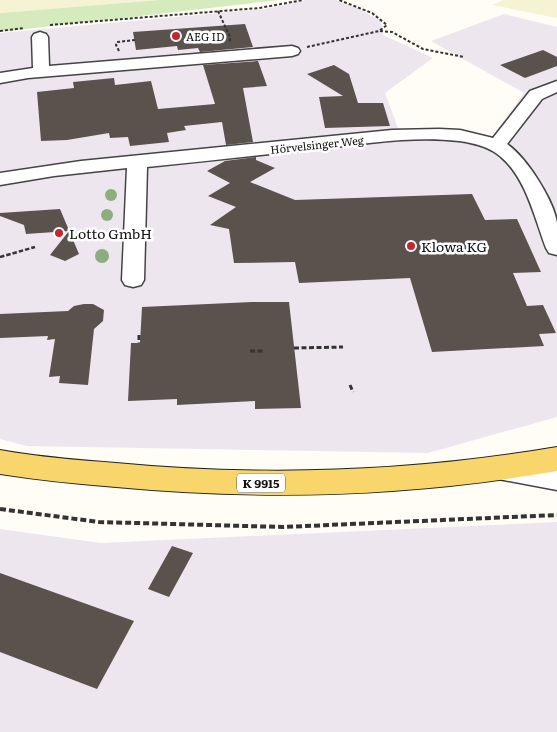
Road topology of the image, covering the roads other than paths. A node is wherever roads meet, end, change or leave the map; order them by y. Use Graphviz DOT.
graph roads {
  1 [pos="40,30"];
  2 [pos="292,51"];
  3 [pos="40,72"];
  4 [pos="0,78"];
  5 [pos="557,86"];
  6 [pos="497,145"];
  7 [pos="137,163"];
  8 [pos="0,179"];
  9 [pos="548,206"];
  10 [pos="557,248"];
  11 [pos="133,280"];
  12 [pos="557,459"];
  13 [pos="0,462"];
  14 [pos="503,470"];
  15 [pos="557,479"];
  1 -- 3 [label="street"];
  2 -- 3 [label="street"];
  3 -- 4 [label="street"];
  5 -- 6 [label="street"];
  6 -- 7 [label="street, Hörvelsinger Weg"];
  6 -- 9 [label="street, Hörvelsinger Weg"];
  7 -- 8 [label="street, Hörvelsinger Weg"];
  7 -- 11 [label="street"];
  9 -- 10 [label="street, Hörvelsinger Weg"];
  12 -- 14 [label="main road, K 9915"];
  13 -- 14 [label="main road, K 9915"];
  14 -- 15 [label="street"];
}
